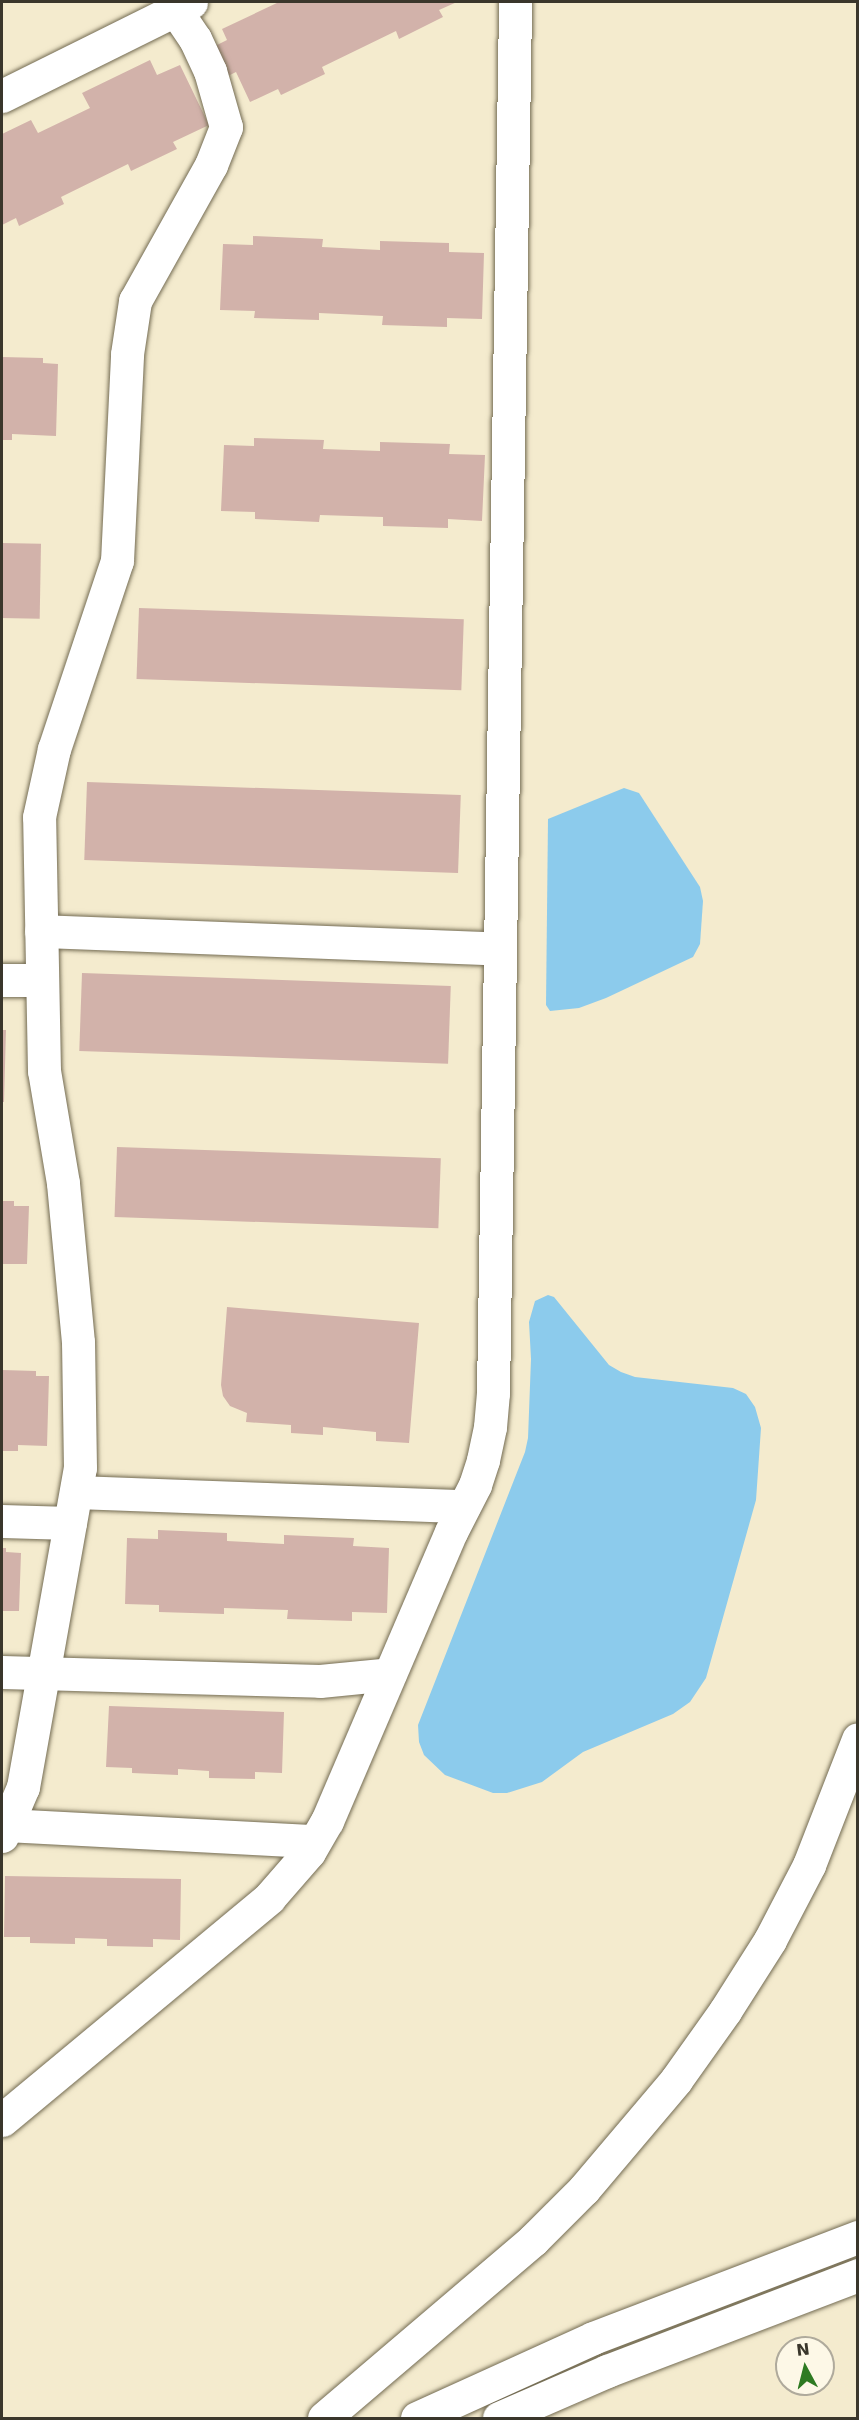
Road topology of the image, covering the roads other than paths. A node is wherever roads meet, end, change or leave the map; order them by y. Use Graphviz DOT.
graph roads {
  1 [pos="515,2"];
  2 [pos="183,5"];
  3 [pos="2,96"];
  4 [pos="41,931"];
  5 [pos="500,949"];
  6 [pos="2,980"];
  7 [pos="42,980"];
  8 [pos="464,1506"];
  9 [pos="73,1508"];
  10 [pos="2,1521"];
  11 [pos="2,1672"];
  12 [pos="44,1673"];
  13 [pos="390,1674"];
  14 [pos="858,1739"];
  15 [pos="3,1833"];
  16 [pos="315,1841"];
  17 [pos="2,2120"];
  18 [pos="858,2237"];
  19 [pos="858,2275"];
  20 [pos="324,2418"];
  21 [pos="417,2418"];
  22 [pos="499,2418"];
  1 -- 5 [label="main road"];
  2 -- 3 [label="main road"];
  2 -- 4 [label="main road"];
  4 -- 5 [label="main road"];
  4 -- 7 [label="main road"];
  5 -- 8 [label="main road"];
  6 -- 7 [label="main road"];
  7 -- 9 [label="main road"];
  8 -- 9 [label="main road"];
  8 -- 13 [label="main road"];
  9 -- 10 [label="main road"];
  9 -- 12 [label="main road"];
  11 -- 12 [label="main road"];
  12 -- 13 [label="main road"];
  12 -- 15 [label="main road"];
  13 -- 16 [label="main road"];
  14 -- 20 [label="main road"];
  15 -- 16 [label="main road"];
  16 -- 17 [label="main road"];
  18 -- 21 [label="main road"];
  19 -- 22 [label="main road"];
}
